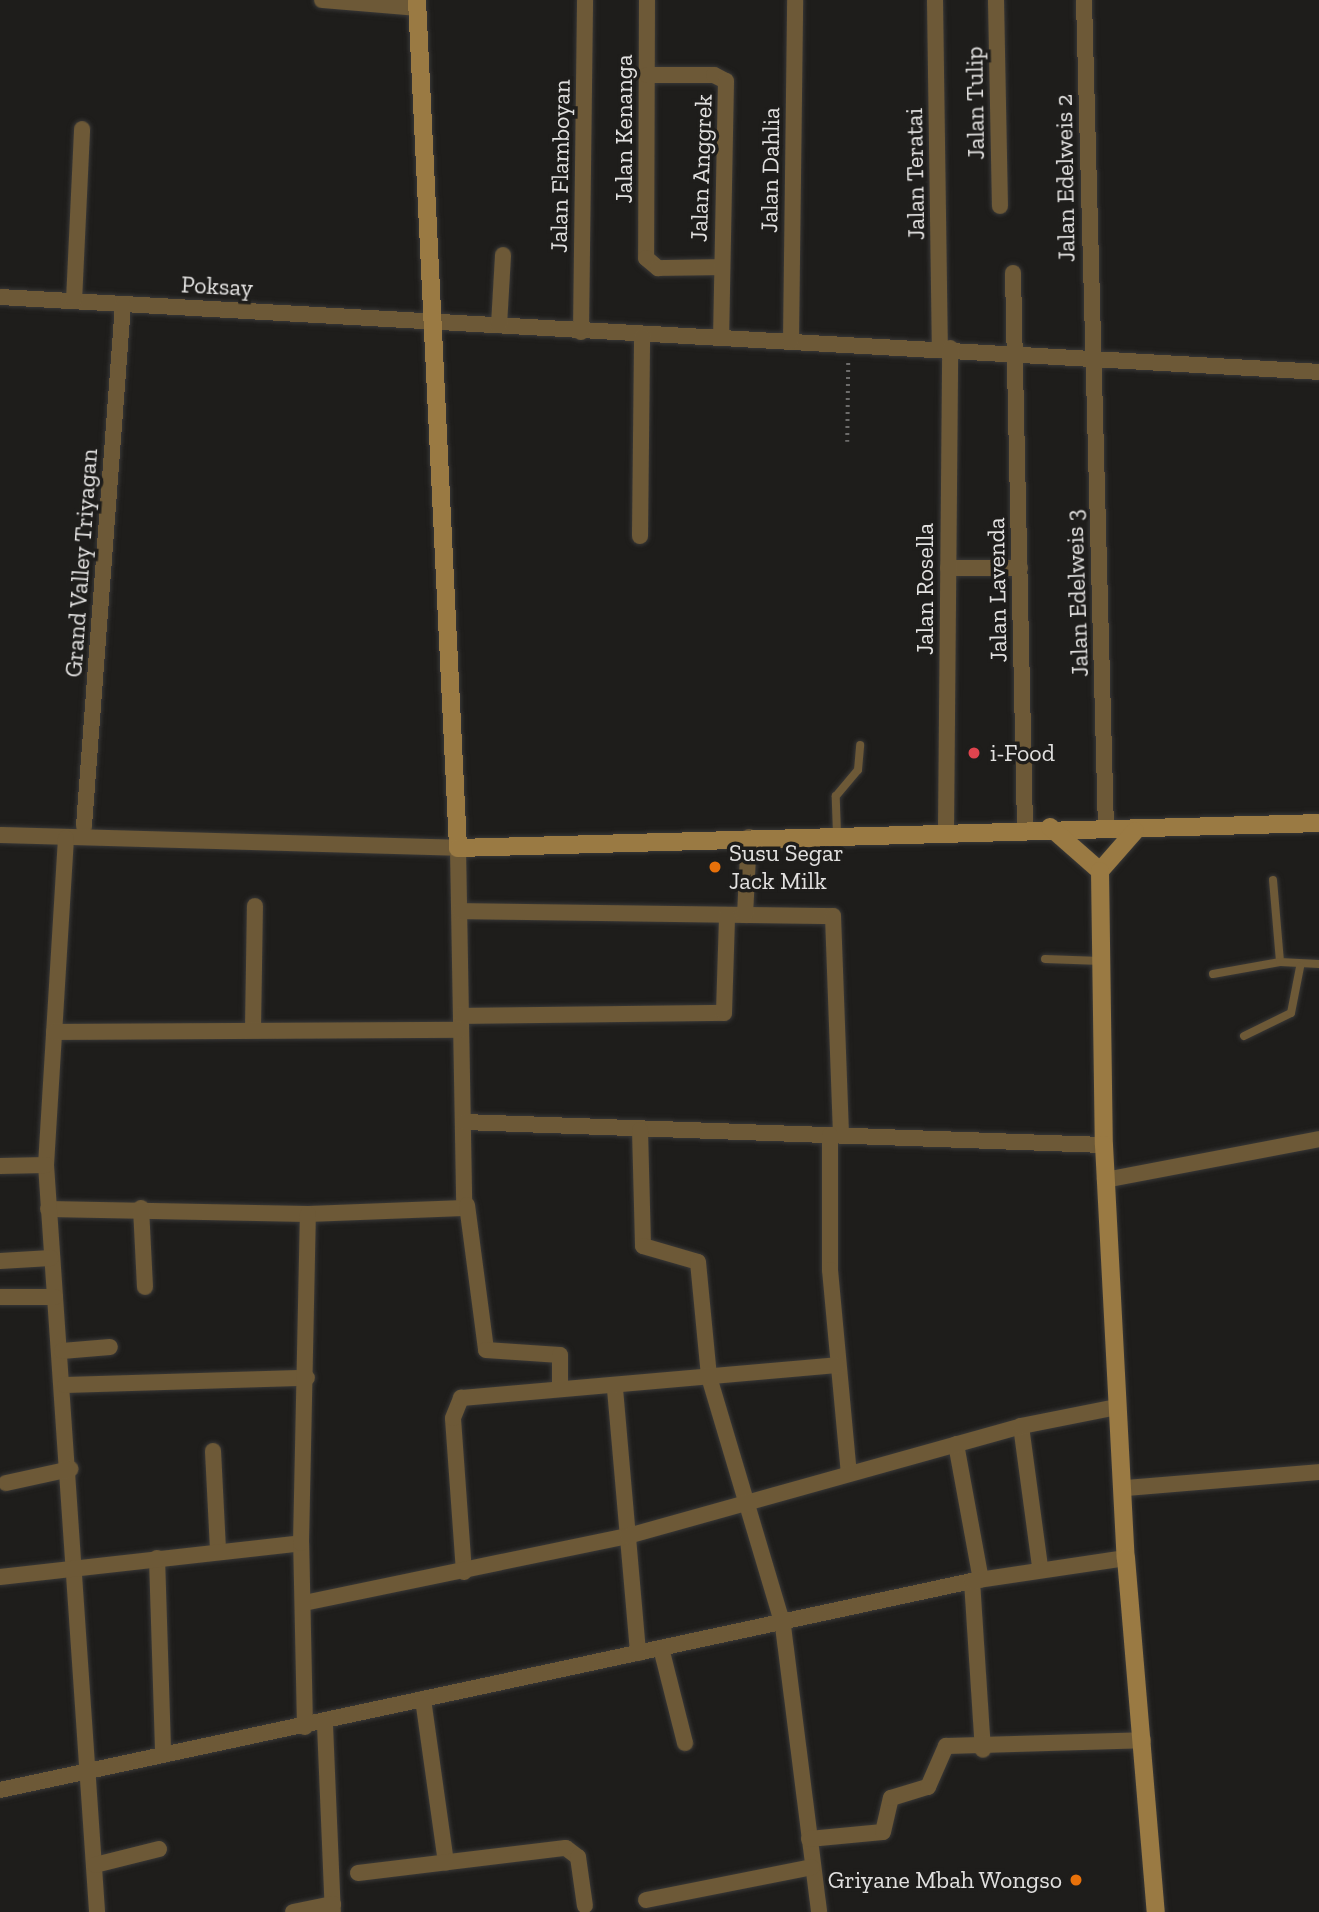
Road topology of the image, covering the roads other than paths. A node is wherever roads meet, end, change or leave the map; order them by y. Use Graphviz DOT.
graph roads {
  1 [pos="322,0"];
  2 [pos="585,0"];
  3 [pos="647,0"];
  4 [pos="795,0"];
  5 [pos="935,0"];
  6 [pos="996,0"];
  7 [pos="1084,0"];
  8 [pos="417,4"];
  9 [pos="647,75"];
  10 [pos="82,129"];
  11 [pos="1000,206"];
  12 [pos="503,255"];
  13 [pos="720,267"];
  14 [pos="1013,274"];
  15 [pos="0,297"];
  16 [pos="74,301"];
  17 [pos="123,304"];
  18 [pos="432,319"];
  19 [pos="499,325"];
  20 [pos="581,332"];
  21 [pos="642,337"];
  22 [pos="720,337"];
  23 [pos="791,341"];
  24 [pos="945,348"];
  25 [pos="1014,352"];
  26 [pos="1093,355"];
  27 [pos="1319,372"];
  28 [pos="640,536"];
  29 [pos="948,568"];
  30 [pos="1020,568"];
  31 [pos="860,745"];
  32 [pos="1319,823"];
  33 [pos="84,826"];
  34 [pos="1050,827"];
  35 [pos="1025,828"];
  36 [pos="1106,829"];
  37 [pos="946,830"];
  38 [pos="1135,831"];
  39 [pos="837,834"];
  40 [pos="0,835"];
  41 [pos="749,837"];
  42 [pos="66,838"];
  43 [pos="458,848"];
  44 [pos="1100,871"];
  45 [pos="1273,880"];
  46 [pos="255,906"];
  47 [pos="460,911"];
  48 [pos="727,915"];
  49 [pos="746,915"];
  50 [pos="1045,959"];
  51 [pos="1101,961"];
  52 [pos="1280,962"];
  53 [pos="1319,964"];
  54 [pos="1300,967"];
  55 [pos="1213,974"];
  56 [pos="462,1023"];
  57 [pos="253,1029"];
  58 [pos="54,1032"];
  59 [pos="1244,1036"];
  60 [pos="464,1122"];
  61 [pos="640,1130"];
  62 [pos="835,1136"];
  63 [pos="1319,1139"];
  64 [pos="1104,1144"];
  65 [pos="46,1165"];
  66 [pos="0,1166"];
  67 [pos="1105,1180"];
  68 [pos="467,1205"];
  69 [pos="141,1208"];
  70 [pos="48,1209"];
  71 [pos="308,1213"];
  72 [pos="51,1258"];
  73 [pos="0,1261"];
  74 [pos="145,1287"];
  75 [pos="0,1297"];
  76 [pos="55,1297"];
  77 [pos="110,1347"];
  78 [pos="62,1351"];
  79 [pos="838,1365"];
  80 [pos="709,1377"];
  81 [pos="307,1378"];
  82 [pos="65,1385"];
  83 [pos="560,1389"];
  84 [pos="615,1389"];
  85 [pos="1117,1407"];
  86 [pos="1021,1426"];
  87 [pos="956,1444"];
  88 [pos="213,1451"];
  89 [pos="70,1469"];
  90 [pos="1319,1472"];
  91 [pos="849,1473"];
  92 [pos="6,1483"];
  93 [pos="1125,1488"];
  94 [pos="750,1501"];
  95 [pos="628,1536"];
  96 [pos="301,1544"];
  97 [pos="218,1549"];
  98 [pos="157,1558"];
  99 [pos="1126,1558"];
  100 [pos="1040,1567"];
  101 [pos="77,1568"];
  102 [pos="464,1572"];
  103 [pos="0,1577"];
  104 [pos="976,1581"];
  105 [pos="304,1602"];
  106 [pos="783,1626"];
  107 [pos="661,1648"];
  108 [pos="638,1653"];
  109 [pos="423,1699"];
  110 [pos="325,1725"];
  111 [pos="305,1727"];
  112 [pos="1143,1740"];
  113 [pos="685,1743"];
  114 [pos="983,1750"];
  115 [pos="163,1754"];
  116 [pos="83,1770"];
  117 [pos="0,1790"];
  118 [pos="809,1839"];
  119 [pos="159,1849"];
  120 [pos="446,1861"];
  121 [pos="95,1865"];
  122 [pos="812,1867"];
  123 [pos="358,1873"];
  124 [pos="646,1900"];
  125 [pos="585,1906"];
  126 [pos="333,1908"];
  127 [pos="97,1912"];
  128 [pos="293,1912"];
  129 [pos="819,1912"];
  130 [pos="1156,1912"];
  1 -- 8 [label="street"];
  2 -- 20 [label="street, Jalan Flamboyan"];
  3 -- 9 [label="street, Jalan Kenanga"];
  4 -- 23 [label="street, Jalan Dahlia"];
  5 -- 24 [label="street, Jalan Teratai"];
  6 -- 11 [label="street, Jalan Tulip"];
  7 -- 26 [label="street, Jalan Edelweis 2"];
  8 -- 18 [label="street"];
  9 -- 13 [label="street, Jalan Kenanga"];
  9 -- 13 [label="street, Jalan Anggrek"];
  10 -- 16 [label="street"];
  12 -- 19 [label="street"];
  13 -- 22 [label="street, Jalan Anggrek"];
  14 -- 25 [label="street, Jalan Lavenda"];
  15 -- 16 [label="street, Poksay"];
  16 -- 17 [label="street, Poksay"];
  17 -- 18 [label="street, Poksay"];
  17 -- 33 [label="street, Grand Valley Triyagan"];
  18 -- 19 [label="street, Poksay"];
  18 -- 43 [label="street"];
  19 -- 20 [label="street, Poksay"];
  20 -- 21 [label="street, Poksay"];
  21 -- 22 [label="street, Poksay"];
  21 -- 28 [label="street"];
  22 -- 23 [label="street, Poksay"];
  23 -- 24 [label="street, Poksay"];
  24 -- 25 [label="street, Poksay"];
  24 -- 29 [label="street, Jalan Rosella"];
  25 -- 26 [label="street, Poksay"];
  25 -- 30 [label="street, Jalan Lavenda"];
  26 -- 27 [label="street, Poksay"];
  26 -- 36 [label="street, Jalan Edelweis 3"];
  29 -- 30 [label="street"];
  29 -- 37 [label="street, Jalan Rosella"];
  30 -- 35 [label="street, Jalan Lavenda"];
  31 -- 39 [label="lane"];
  32 -- 38 [label="street"];
  34 -- 35 [label="street"];
  34 -- 36 [label="street"];
  34 -- 44 [label="street"];
  35 -- 37 [label="street"];
  36 -- 38 [label="street"];
  37 -- 39 [label="street"];
  38 -- 44 [label="street"];
  39 -- 41 [label="street"];
  40 -- 42 [label="street"];
  41 -- 43 [label="street"];
  41 -- 49 [label="street"];
  42 -- 43 [label="street"];
  42 -- 58 [label="street"];
  43 -- 47 [label="street"];
  44 -- 51 [label="street"];
  45 -- 52 [label="lane"];
  46 -- 57 [label="street"];
  47 -- 48 [label="street"];
  47 -- 56 [label="street"];
  48 -- 49 [label="street"];
  48 -- 56 [label="street"];
  49 -- 62 [label="street"];
  50 -- 51 [label="lane"];
  51 -- 64 [label="street"];
  52 -- 54 [label="lane"];
  52 -- 55 [label="lane"];
  53 -- 54 [label="lane"];
  54 -- 59 [label="lane"];
  56 -- 57 [label="street"];
  56 -- 60 [label="street"];
  57 -- 58 [label="street"];
  58 -- 65 [label="street"];
  60 -- 61 [label="street"];
  60 -- 68 [label="street"];
  61 -- 62 [label="street"];
  61 -- 80 [label="street"];
  62 -- 64 [label="street"];
  62 -- 79 [label="street"];
  63 -- 67 [label="street"];
  64 -- 67 [label="street"];
  65 -- 66 [label="street"];
  65 -- 70 [label="street"];
  67 -- 85 [label="street"];
  68 -- 71 [label="street"];
  68 -- 83 [label="street"];
  69 -- 70 [label="street"];
  69 -- 71 [label="street"];
  69 -- 74 [label="street"];
  70 -- 72 [label="street"];
  71 -- 81 [label="street"];
  72 -- 73 [label="street"];
  72 -- 76 [label="street"];
  75 -- 76 [label="street"];
  76 -- 78 [label="street"];
  77 -- 78 [label="street"];
  78 -- 82 [label="street"];
  79 -- 80 [label="street"];
  79 -- 91 [label="street"];
  80 -- 84 [label="street"];
  80 -- 94 [label="street"];
  81 -- 82 [label="street"];
  81 -- 96 [label="street"];
  82 -- 89 [label="street"];
  83 -- 84 [label="street"];
  83 -- 102 [label="street"];
  84 -- 95 [label="street"];
  85 -- 86 [label="street"];
  85 -- 93 [label="street"];
  86 -- 87 [label="street"];
  86 -- 100 [label="street"];
  87 -- 91 [label="street"];
  87 -- 104 [label="street"];
  88 -- 97 [label="street"];
  89 -- 92 [label="street"];
  89 -- 101 [label="street"];
  90 -- 93 [label="street"];
  91 -- 94 [label="street"];
  93 -- 99 [label="street"];
  94 -- 95 [label="street"];
  94 -- 106 [label="street"];
  95 -- 102 [label="street"];
  95 -- 108 [label="street"];
  96 -- 97 [label="street"];
  96 -- 105 [label="street"];
  97 -- 98 [label="street"];
  98 -- 101 [label="street"];
  98 -- 115 [label="street"];
  99 -- 100 [label="street"];
  99 -- 112 [label="street"];
  100 -- 104 [label="street"];
  101 -- 103 [label="street"];
  101 -- 116 [label="street"];
  102 -- 105 [label="street"];
  104 -- 106 [label="street"];
  104 -- 114 [label="street"];
  105 -- 111 [label="street"];
  106 -- 107 [label="street"];
  106 -- 118 [label="street"];
  107 -- 108 [label="street"];
  107 -- 113 [label="street"];
  108 -- 109 [label="street"];
  109 -- 110 [label="street"];
  109 -- 120 [label="street"];
  110 -- 111 [label="street"];
  110 -- 126 [label="street"];
  111 -- 115 [label="street"];
  112 -- 114 [label="street"];
  112 -- 130 [label="street"];
  114 -- 118 [label="street"];
  115 -- 116 [label="street"];
  116 -- 117 [label="street"];
  116 -- 121 [label="street"];
  118 -- 122 [label="street"];
  119 -- 121 [label="street"];
  120 -- 123 [label="street"];
  120 -- 125 [label="street"];
  121 -- 127 [label="street"];
  122 -- 124 [label="street"];
  122 -- 129 [label="street"];
  126 -- 128 [label="street"];
}
